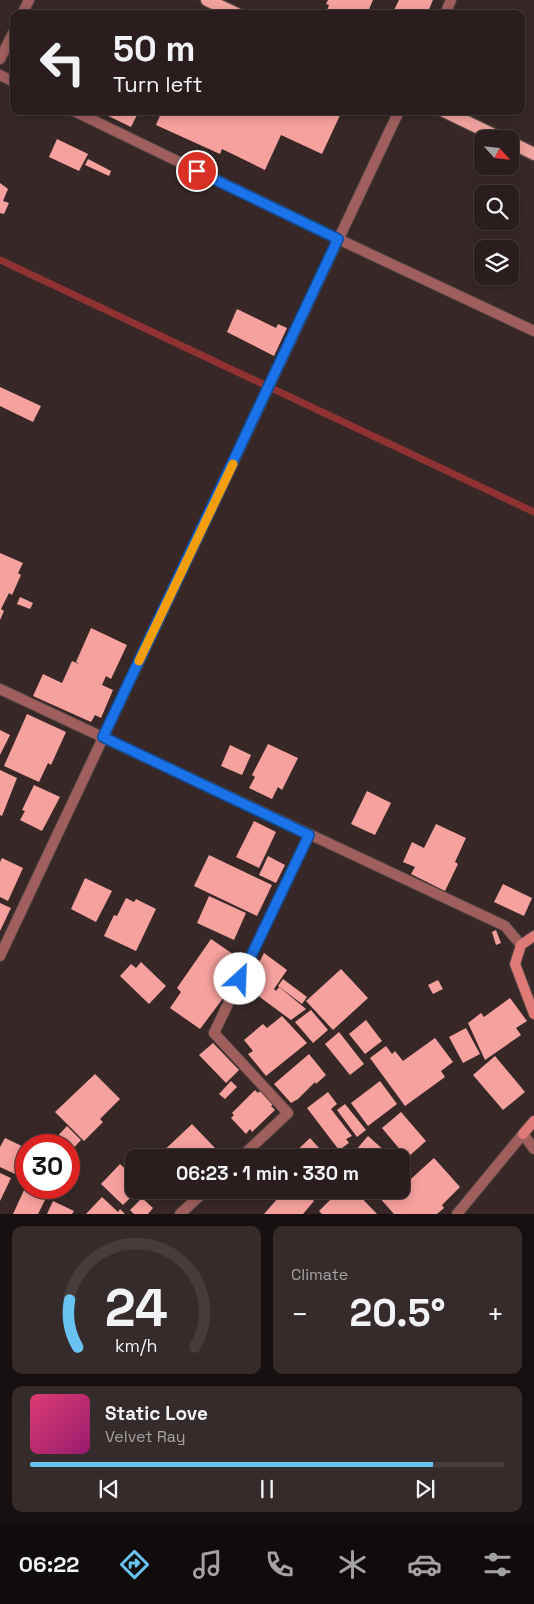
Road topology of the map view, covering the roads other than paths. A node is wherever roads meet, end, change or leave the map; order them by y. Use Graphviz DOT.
graph roads {
  1 [pos="207,0"];
  2 [pos="228,10"];
  3 [pos="10,39"];
  4 [pos="0,59"];
  5 [pos="82,115"];
  6 [pos="397,115"];
  7 [pos="452,115"];
  8 [pos="483,130"];
  9 [pos="519,146"];
  10 [pos="534,154"];
  11 [pos="338,239"];
  12 [pos="534,331"];
  13 [pos="0,689"];
  14 [pos="103,737"];
  15 [pos="309,835"];
  16 [pos="534,936"];
  17 [pos="521,945"];
  18 [pos="0,956"];
  19 [pos="534,1014"];
  20 [pos="534,1121"];
  21 [pos="522,1134"];
  22 [pos="250,1149"];
  23 [pos="534,1149"];
  24 [pos="196,1199"];
  25 [pos="180,1214"];
  26 [pos="457,1214"];
  1 -- 2 [label="main road"];
  3 -- 4 [label="street"];
  5 -- 11 [label="street"];
  6 -- 11 [label="street"];
  7 -- 8 [label="main road"];
  9 -- 10 [label="main road"];
  11 -- 12 [label="street"];
  11 -- 14 [label="street"];
  13 -- 14 [label="street"];
  14 -- 15 [label="street"];
  14 -- 18 [label="street"];
  15 -- 17 [label="street"];
  15 -- 22 [label="street"];
  16 -- 17 [label="street"];
  17 -- 19 [label="street"];
  20 -- 21 [label="street"];
  21 -- 23 [label="street"];
  21 -- 26 [label="street"];
  24 -- 25 [label="street"];
}
